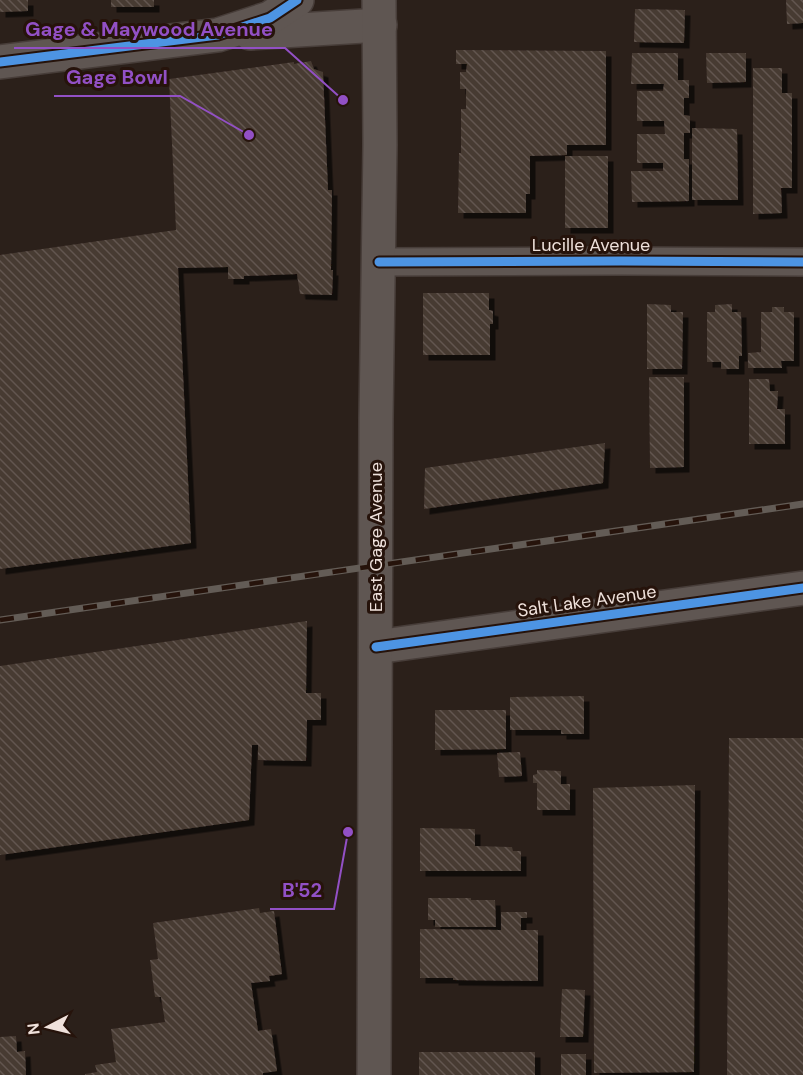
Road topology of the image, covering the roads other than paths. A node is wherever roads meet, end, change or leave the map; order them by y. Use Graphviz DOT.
graph roads {
  1 [pos="297,0"];
  2 [pos="379,12"];
  3 [pos="218,35"];
  4 [pos="0,62"];
  5 [pos="379,262"];
  6 [pos="803,262"];
  7 [pos="803,588"];
  8 [pos="376,647"];
  9 [pos="374,1075"];
  1 -- 3 [label="main road"];
  2 -- 3 [label="main road"];
  2 -- 5 [label="main road, East Gage Avenue"];
  3 -- 4 [label="main road"];
  5 -- 6 [label="street, Lucille Avenue"];
  5 -- 8 [label="main road, East Gage Avenue"];
  7 -- 8 [label="main road, Salt Lake Avenue"];
  8 -- 9 [label="main road, East Gage Avenue"];
}
